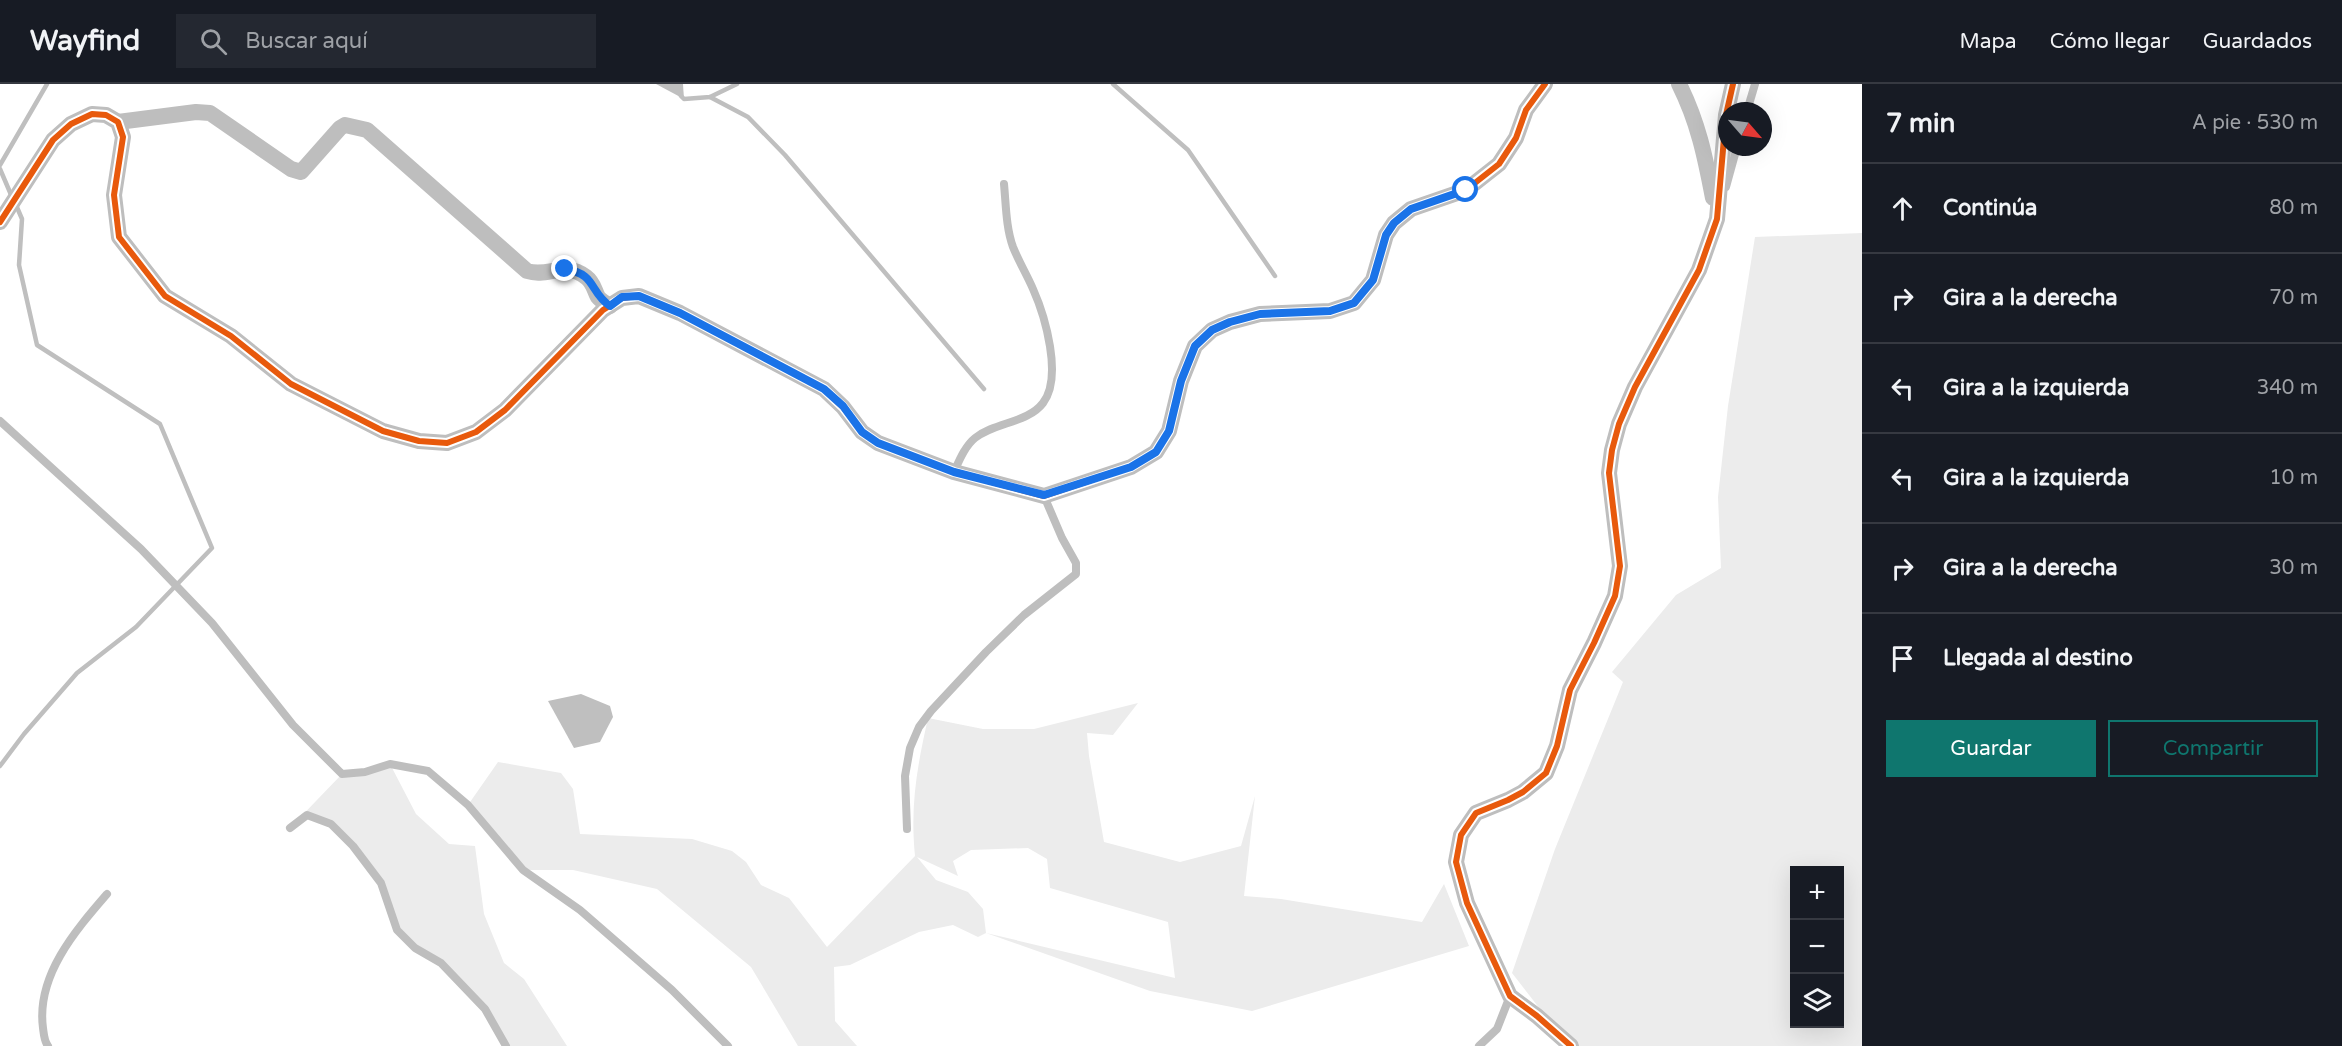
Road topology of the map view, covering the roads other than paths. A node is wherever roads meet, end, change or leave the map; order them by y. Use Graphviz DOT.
graph roads {
  1 [pos="1545,84"];
  2 [pos="1679,84"];
  3 [pos="1733,84"];
  4 [pos="1755,84"];
  5 [pos="1750,102"];
  6 [pos="118,122"];
  7 [pos="1734,156"];
  8 [pos="1004,184"];
  9 [pos="1717,219"];
  10 [pos="0,222"];
  11 [pos="610,306"];
  12 [pos="0,421"];
  13 [pos="954,472"];
  14 [pos="1044,495"];
  15 [pos="290,828"];
  16 [pos="907,829"];
  17 [pos="107,894"];
  18 [pos="1510,996"];
  19 [pos="48,1046"];
  20 [pos="506,1046"];
  21 [pos="728,1046"];
  22 [pos="1479,1046"];
  23 [pos="1571,1046"];
  1 -- 14 [label="street"];
  2 -- 9 [label="street"];
  3 -- 9 [label="street"];
  4 -- 5 [label="lane"];
  6 -- 10 [label="street"];
  6 -- 11 [label="street"];
  6 -- 11 [label="street"];
  7 -- 9 [label="lane"];
  8 -- 13 [label="lane"];
  9 -- 18 [label="street"];
  11 -- 13 [label="street"];
  12 -- 21 [label="lane"];
  13 -- 14 [label="street"];
  14 -- 16 [label="lane"];
  15 -- 20 [label="lane"];
  17 -- 19 [label="lane"];
  18 -- 22 [label="lane"];
  18 -- 23 [label="street"];
}
